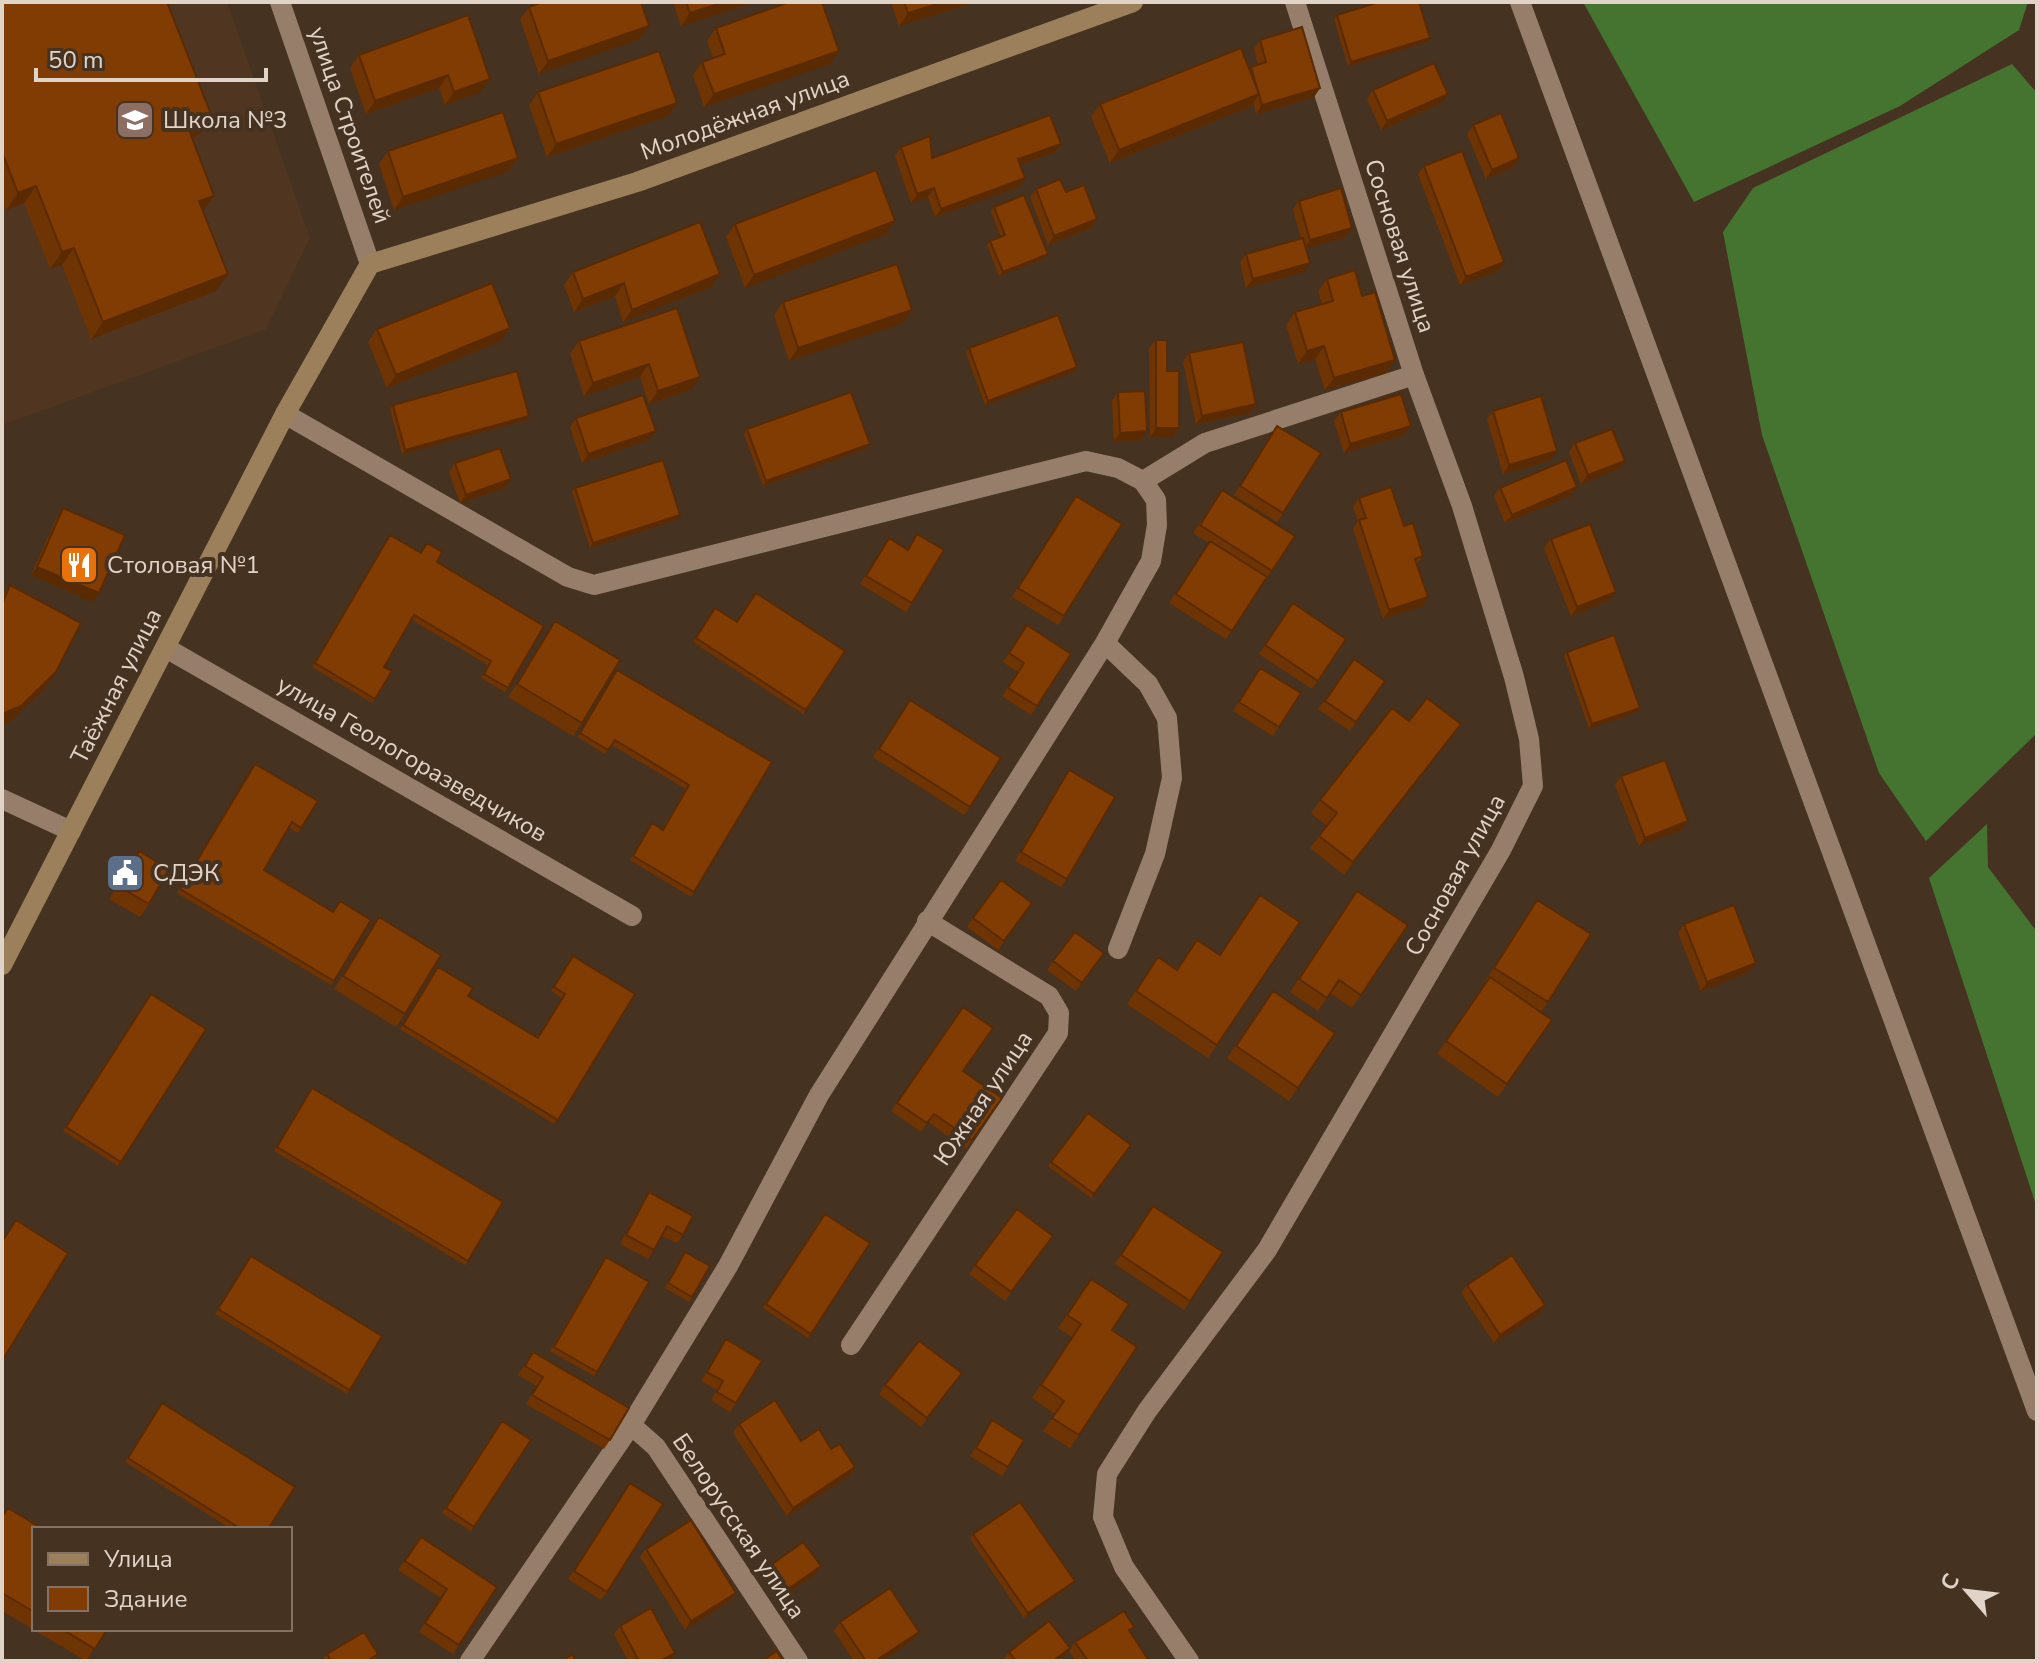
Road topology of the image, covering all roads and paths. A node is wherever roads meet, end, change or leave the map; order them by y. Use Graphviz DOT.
graph roads {
  1 [pos="280,2"];
  2 [pos="1133,2"];
  3 [pos="1295,2"];
  4 [pos="1520,2"];
  5 [pos="370,264"];
  6 [pos="1414,375"];
  7 [pos="285,414"];
  8 [pos="1143,481"];
  9 [pos="1105,643"];
  10 [pos="166,648"];
  11 [pos="2,799"];
  12 [pos="71,831"];
  13 [pos="632,916"];
  14 [pos="927,921"];
  15 [pos="1118,949"];
  16 [pos="2,965"];
  17 [pos="851,1345"];
  18 [pos="2037,1411"];
  19 [pos="631,1425"];
  20 [pos="470,1661"];
  21 [pos="798,1661"];
  22 [pos="1189,1661"];
  1 -- 5 [label="street, улица Строителей"];
  2 -- 5 [label="main road, Молодёжная улица"];
  3 -- 6 [label="street, Сосновая улица"];
  4 -- 18 [label="street"];
  5 -- 7 [label="main road, Таёжная улица"];
  6 -- 8 [label="street"];
  6 -- 22 [label="street, Сосновая улица"];
  7 -- 8 [label="street"];
  7 -- 10 [label="main road, Таёжная улица"];
  8 -- 9 [label="street"];
  9 -- 14 [label="street"];
  9 -- 15 [label="street"];
  10 -- 12 [label="main road, Таёжная улица"];
  10 -- 13 [label="street, улица Геологоразведчиков"];
  11 -- 12 [label="street"];
  12 -- 16 [label="main road, Таёжная улица"];
  14 -- 17 [label="street, Южная улица"];
  14 -- 19 [label="street"];
  19 -- 20 [label="street"];
  19 -- 21 [label="street, Белорусская улица"];
}
